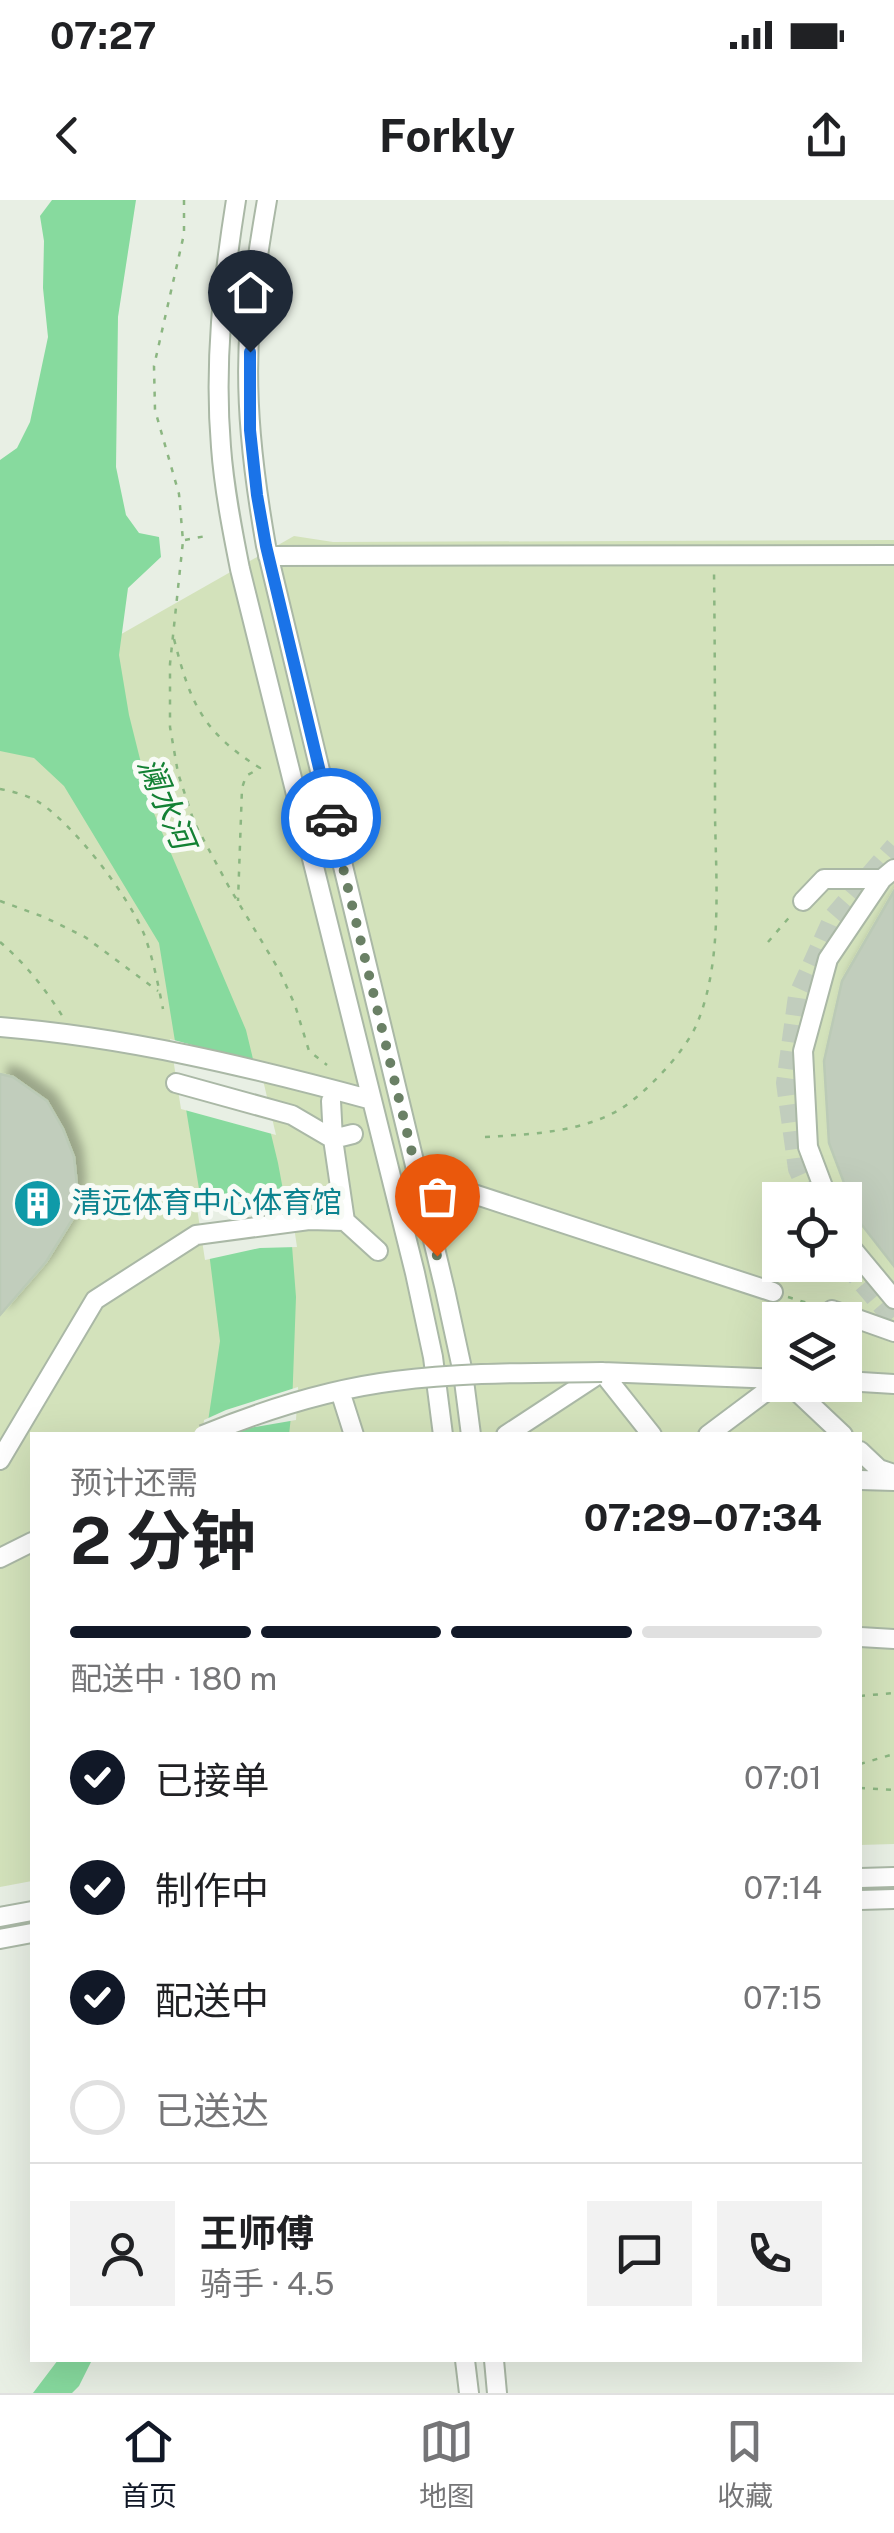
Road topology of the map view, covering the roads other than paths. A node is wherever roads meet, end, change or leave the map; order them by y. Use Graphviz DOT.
graph roads {
  1 [pos="236,200"];
  2 [pos="267,200"];
  3 [pos="894,554"];
  4 [pos="268,556"];
  5 [pos="888,874"];
  6 [pos="803,900"];
  7 [pos="0,1027"];
  8 [pos="176,1084"];
  9 [pos="372,1100"];
  10 [pos="331,1101"];
  11 [pos="353,1134"];
  12 [pos="333,1138"];
  13 [pos="821,1182"];
  14 [pos="443,1184"];
  15 [pos="345,1222"];
  16 [pos="378,1251"];
  17 [pos="862,1261"];
  18 [pos="773,1292"];
  19 [pos="894,1300"];
  20 [pos="862,1321"];
  21 [pos="894,1332"];
  22 [pos="602,1372"];
  23 [pos="762,1379"];
  24 [pos="862,1382"];
  25 [pos="894,1384"];
  26 [pos="340,1391"];
  27 [pos="762,1394"];
  28 [pos="808,1402"];
  29 [pos="211,1432"];
  30 [pos="353,1432"];
  31 [pos="443,1432"];
  32 [pos="471,1432"];
  33 [pos="511,1432"];
  34 [pos="650,1432"];
  35 [pos="712,1432"];
  36 [pos="840,1432"];
  37 [pos="862,1453"];
  38 [pos="0,1460"];
  39 [pos="894,1478"];
  40 [pos="862,1480"];
  41 [pos="30,1543"];
  42 [pos="0,1558"];
  43 [pos="862,1637"];
  44 [pos="894,1638"];
  45 [pos="894,1877"];
  46 [pos="862,1878"];
  47 [pos="894,1899"];
  48 [pos="862,1900"];
  49 [pos="30,1911"];
  50 [pos="0,1916"];
  51 [pos="30,1933"];
  52 [pos="0,1939"];
  53 [pos="465,2362"];
  54 [pos="494,2362"];
  55 [pos="469,2393"];
  56 [pos="497,2393"];
  1 -- 9 [label="street"];
  2 -- 4 [label="street"];
  3 -- 4 [label="street"];
  4 -- 32 [label="street"];
  5 -- 6 [label="street"];
  5 -- 13 [label="street"];
  7 -- 9 [label="street"];
  8 -- 12 [label="street"];
  9 -- 31 [label="street"];
  10 -- 12 [label="street"];
  11 -- 12 [label="street"];
  12 -- 15 [label="street"];
  14 -- 18 [label="street"];
  15 -- 16 [label="street"];
  15 -- 38 [label="street"];
  17 -- 19 [label="street"];
  20 -- 21 [label="street"];
  22 -- 23 [label="street"];
  22 -- 26 [label="street, bridge"];
  22 -- 33 [label="street"];
  22 -- 34 [label="street"];
  24 -- 25 [label="street"];
  26 -- 29 [label="street, bridge"];
  26 -- 30 [label="street, bridge"];
  27 -- 35 [label="street"];
  28 -- 36 [label="street"];
  37 -- 39 [label="street"];
  39 -- 40 [label="street"];
  41 -- 42 [label="street"];
  43 -- 44 [label="street"];
  45 -- 46 [label="street"];
  47 -- 48 [label="street"];
  49 -- 50 [label="street"];
  51 -- 52 [label="street"];
  53 -- 55 [label="street"];
  54 -- 56 [label="street"];
}
